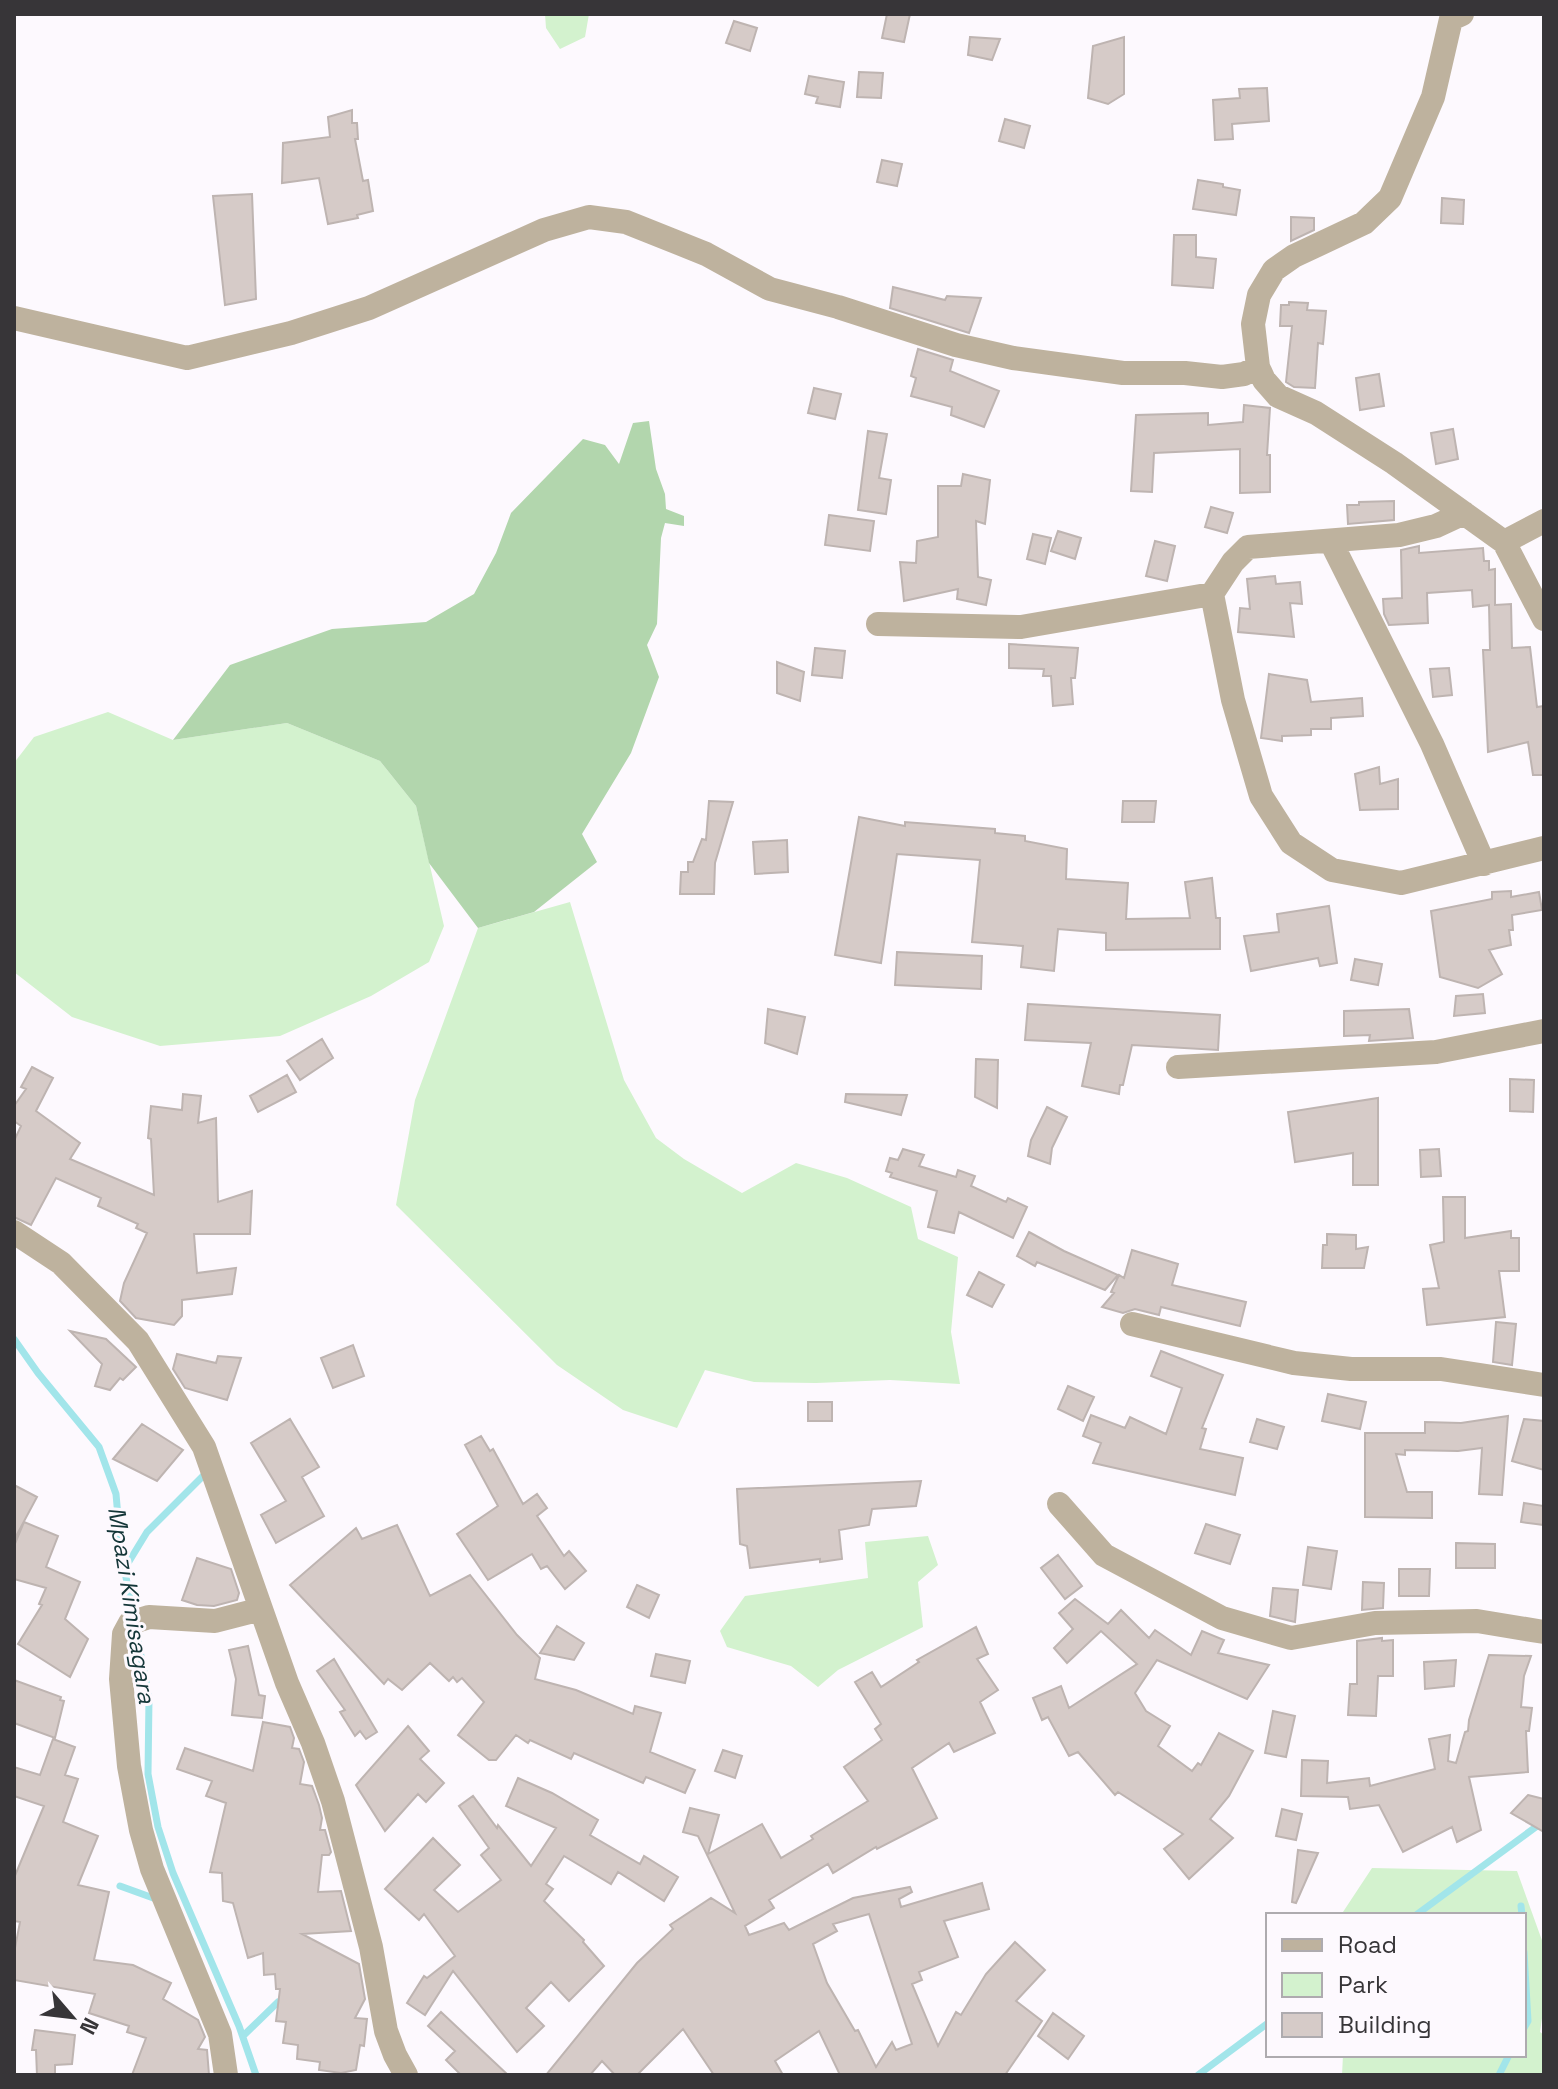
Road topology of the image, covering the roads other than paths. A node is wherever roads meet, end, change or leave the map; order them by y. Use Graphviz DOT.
graph roads {
  1 [pos="1453,16"];
  2 [pos="14,318"];
  3 [pos="1258,367"];
  4 [pos="1464,513"];
  5 [pos="1544,521"];
  6 [pos="1331,542"];
  7 [pos="1504,542"];
  8 [pos="1212,594"];
  9 [pos="1544,619"];
  10 [pos="878,624"];
  11 [pos="1544,848"];
  12 [pos="1484,864"];
  13 [pos="1544,1031"];
  14 [pos="1178,1067"];
  15 [pos="14,1232"];
  16 [pos="1132,1324"];
  17 [pos="1544,1385"];
  18 [pos="1059,1504"];
  19 [pos="261,1609"];
  20 [pos="1544,1632"];
  21 [pos="226,2075"];
  22 [pos="406,2075"];
  1 -- 3 [label="street"];
  2 -- 3 [label="street"];
  3 -- 4 [label="street"];
  4 -- 6 [label="street"];
  4 -- 7 [label="street"];
  5 -- 7 [label="street"];
  6 -- 8 [label="street"];
  6 -- 12 [label="street"];
  7 -- 9 [label="street"];
  8 -- 10 [label="street"];
  8 -- 12 [label="street"];
  11 -- 12 [label="street"];
  13 -- 14 [label="street"];
  15 -- 19 [label="street"];
  16 -- 17 [label="street"];
  18 -- 20 [label="street"];
  19 -- 21 [label="street"];
  19 -- 22 [label="street"];
}
